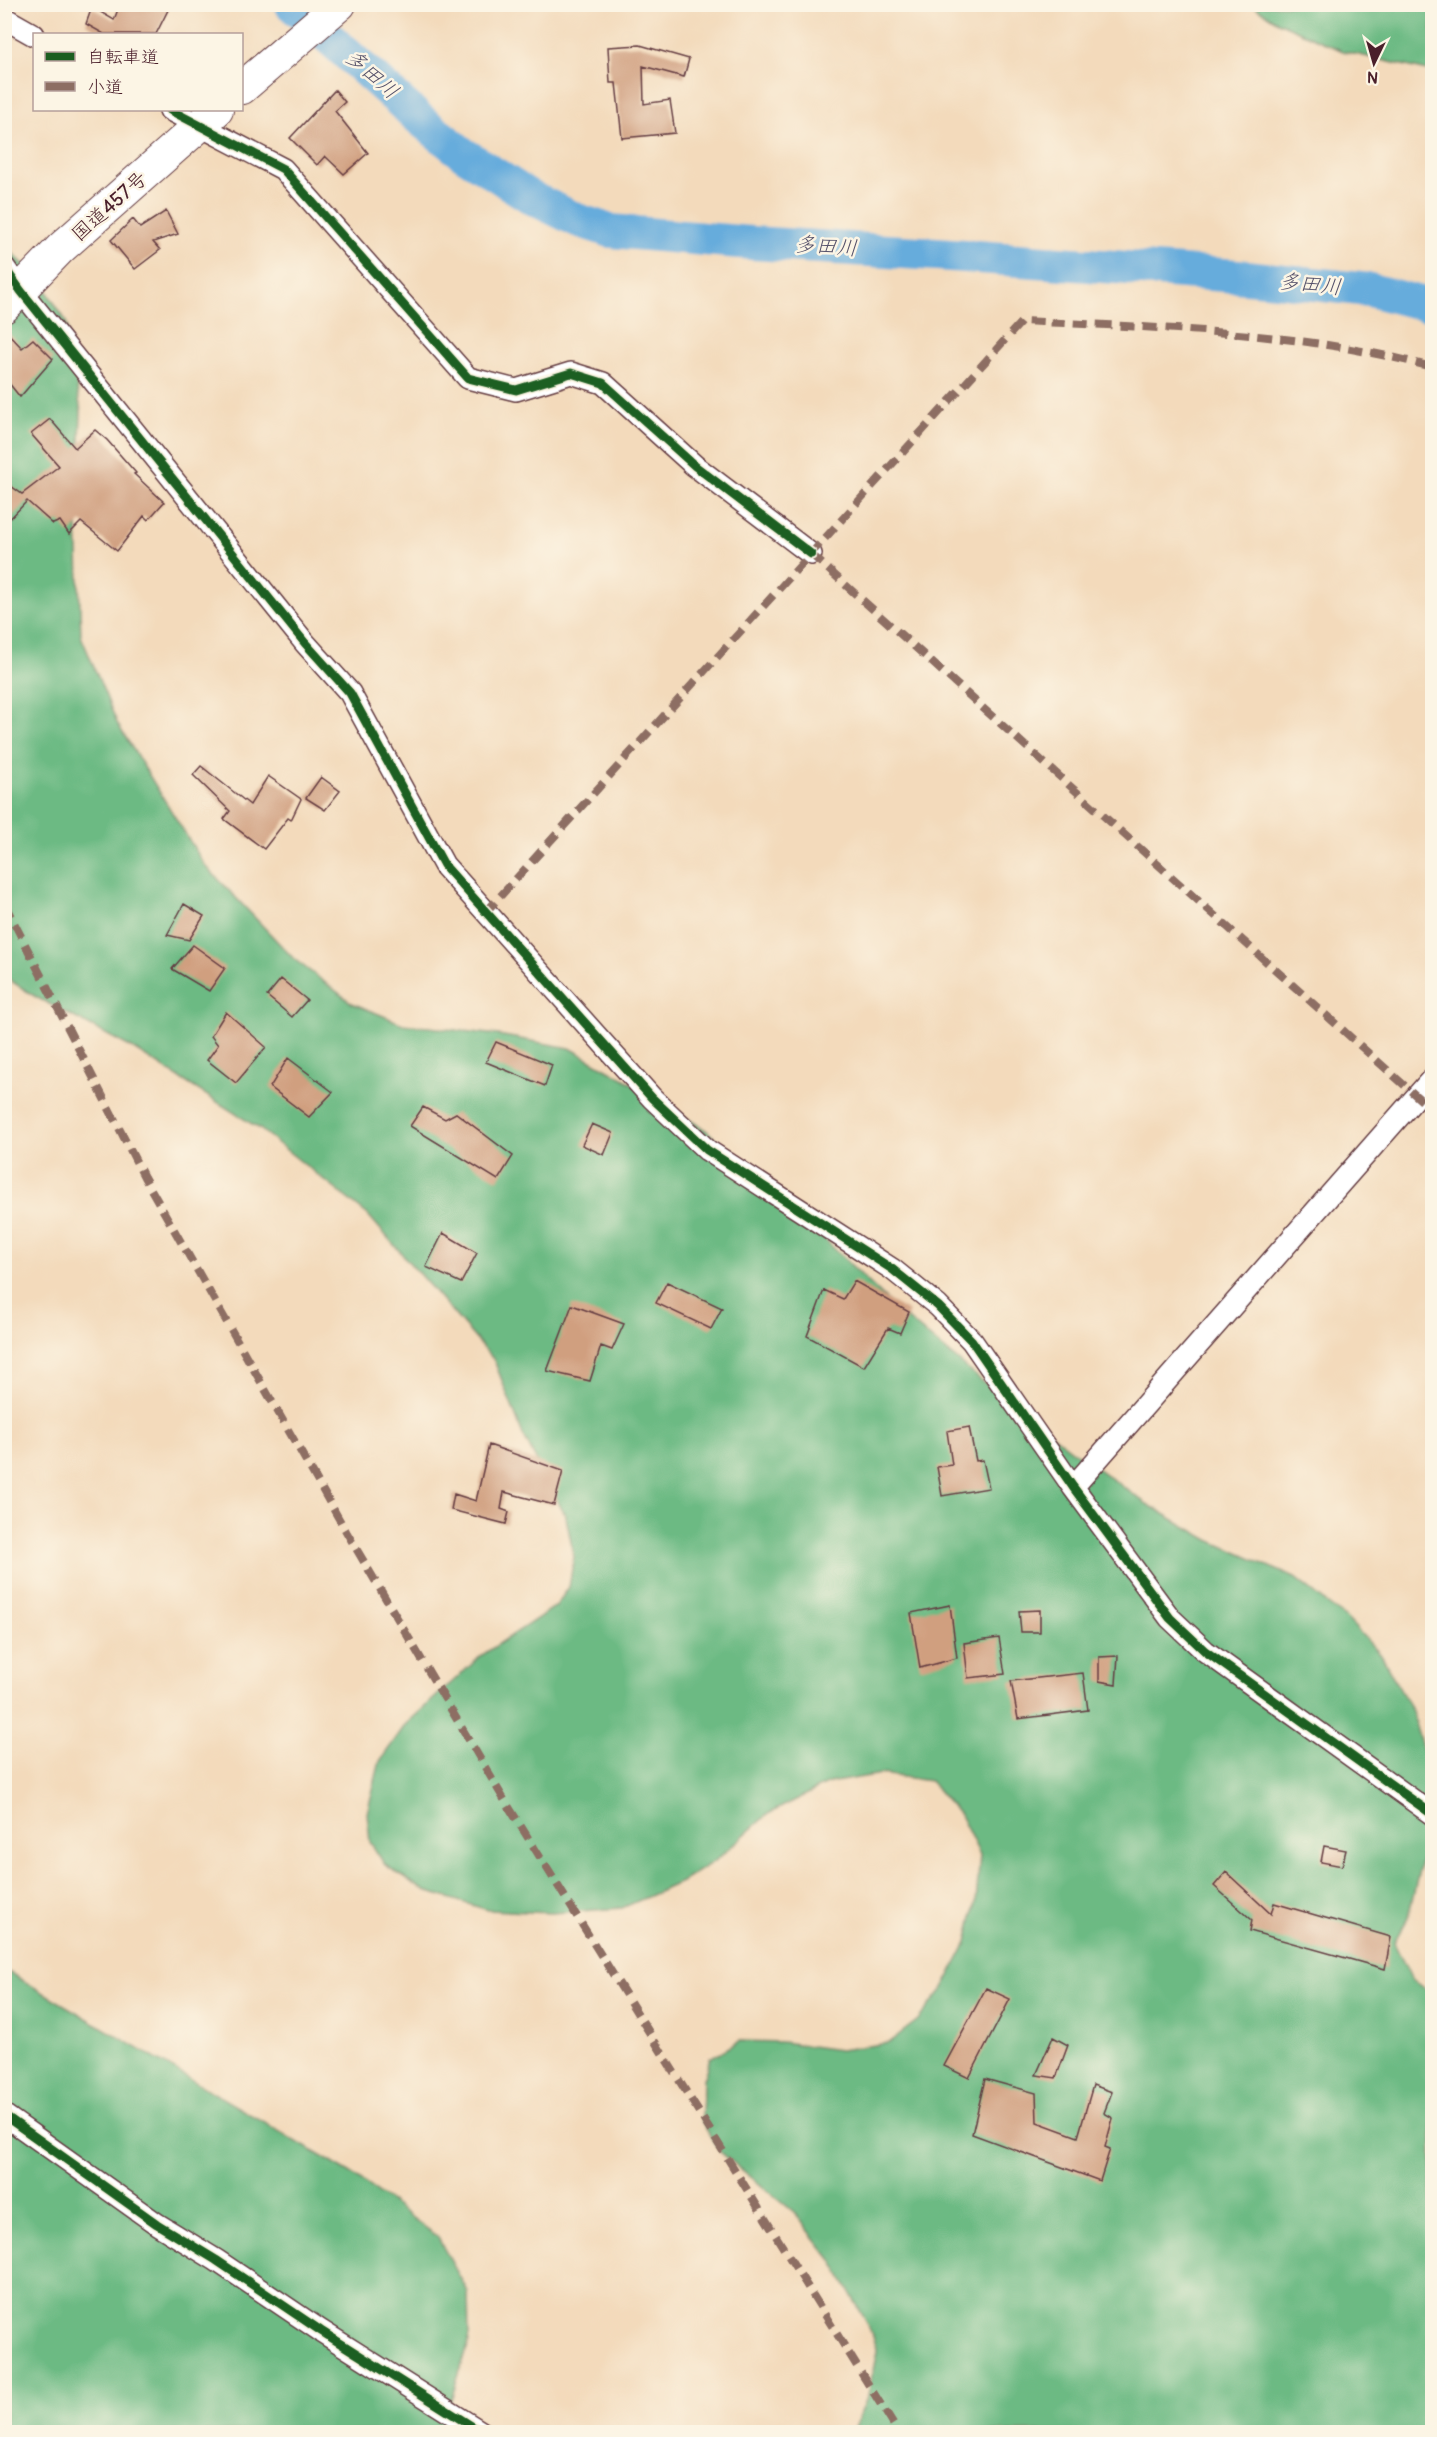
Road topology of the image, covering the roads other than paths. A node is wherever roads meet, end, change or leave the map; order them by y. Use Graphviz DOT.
graph roads {
  1 [pos="340,4"];
  2 [pos="4,18"];
  3 [pos="33,33"];
  4 [pos="243,87"];
  5 [pos="176,111"];
  6 [pos="209,117"];
  7 [pos="10,288"];
  8 [pos="811,554"];
  9 [pos="1432,1079"];
  10 [pos="1073,1487"];
  11 [pos="1432,1814"];
  12 [pos="4,2115"];
  13 [pos="481,2433"];
  1 -- 4 [label="highway"];
  2 -- 3 [label="street"];
  5 -- 6 [label="street"];
  6 -- 7 [label="highway, 国道457号"];
  6 -- 8 [label="street"];
  7 -- 10 [label="street"];
  9 -- 10 [label="street"];
  10 -- 11 [label="street"];
  12 -- 13 [label="street"];
}
